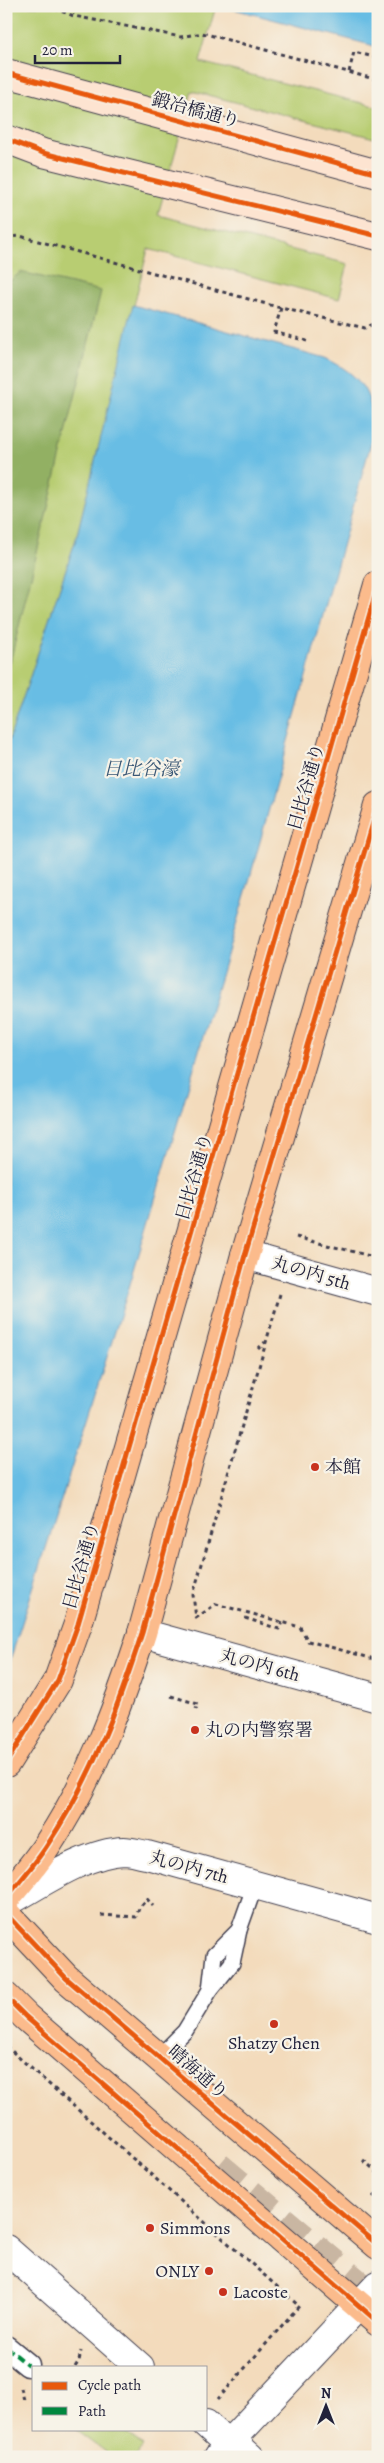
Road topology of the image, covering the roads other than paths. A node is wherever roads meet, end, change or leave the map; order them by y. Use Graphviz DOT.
graph roads {
  1 [pos="6,73"];
  2 [pos="6,139"];
  3 [pos="378,174"];
  4 [pos="378,236"];
  5 [pos="378,585"];
  6 [pos="378,806"];
  7 [pos="245,1255"];
  8 [pos="378,1292"];
  9 [pos="142,1633"];
  10 [pos="50,1694"];
  11 [pos="378,1698"];
  12 [pos="6,1731"];
  13 [pos="6,1763"];
  14 [pos="256,1885"];
  15 [pos="6,1898"];
  16 [pos="6,1903"];
  17 [pos="6,1914"];
  18 [pos="378,1919"];
  19 [pos="6,1997"];
  20 [pos="159,2058"];
  21 [pos="378,2245"];
  22 [pos="6,2249"];
  23 [pos="378,2285"];
  24 [pos="368,2314"];
  25 [pos="6,2347"];
  26 [pos="28,2365"];
  27 [pos="139,2366"];
  28 [pos="210,2415"];
  29 [pos="232,2450"];
  1 -- 3 [label="main road, 鍛冶橋通り"];
  2 -- 4 [label="main road"];
  5 -- 10 [label="main road, 日比谷通り"];
  6 -- 7 [label="main road"];
  7 -- 8 [label="street, 丸の内 5th"];
  7 -- 9 [label="main road"];
  9 -- 11 [label="street, 丸の内 6th"];
  9 -- 15 [label="main road"];
  10 -- 12 [label="main road"];
  10 -- 13 [label="main road, 日比谷通り"];
  14 -- 16 [label="street, 丸の内 7th"];
  14 -- 18 [label="street, 丸の内 7th"];
  14 -- 20 [label="lane"];
  17 -- 20 [label="main road, 晴海通り"];
  19 -- 24 [label="main road"];
  20 -- 21 [label="main road, 晴海通り"];
  22 -- 27 [label="street"];
  23 -- 24 [label="street"];
  24 -- 29 [label="street"];
  25 -- 26 [label="street"];
  28 -- 29 [label="street"];
}
